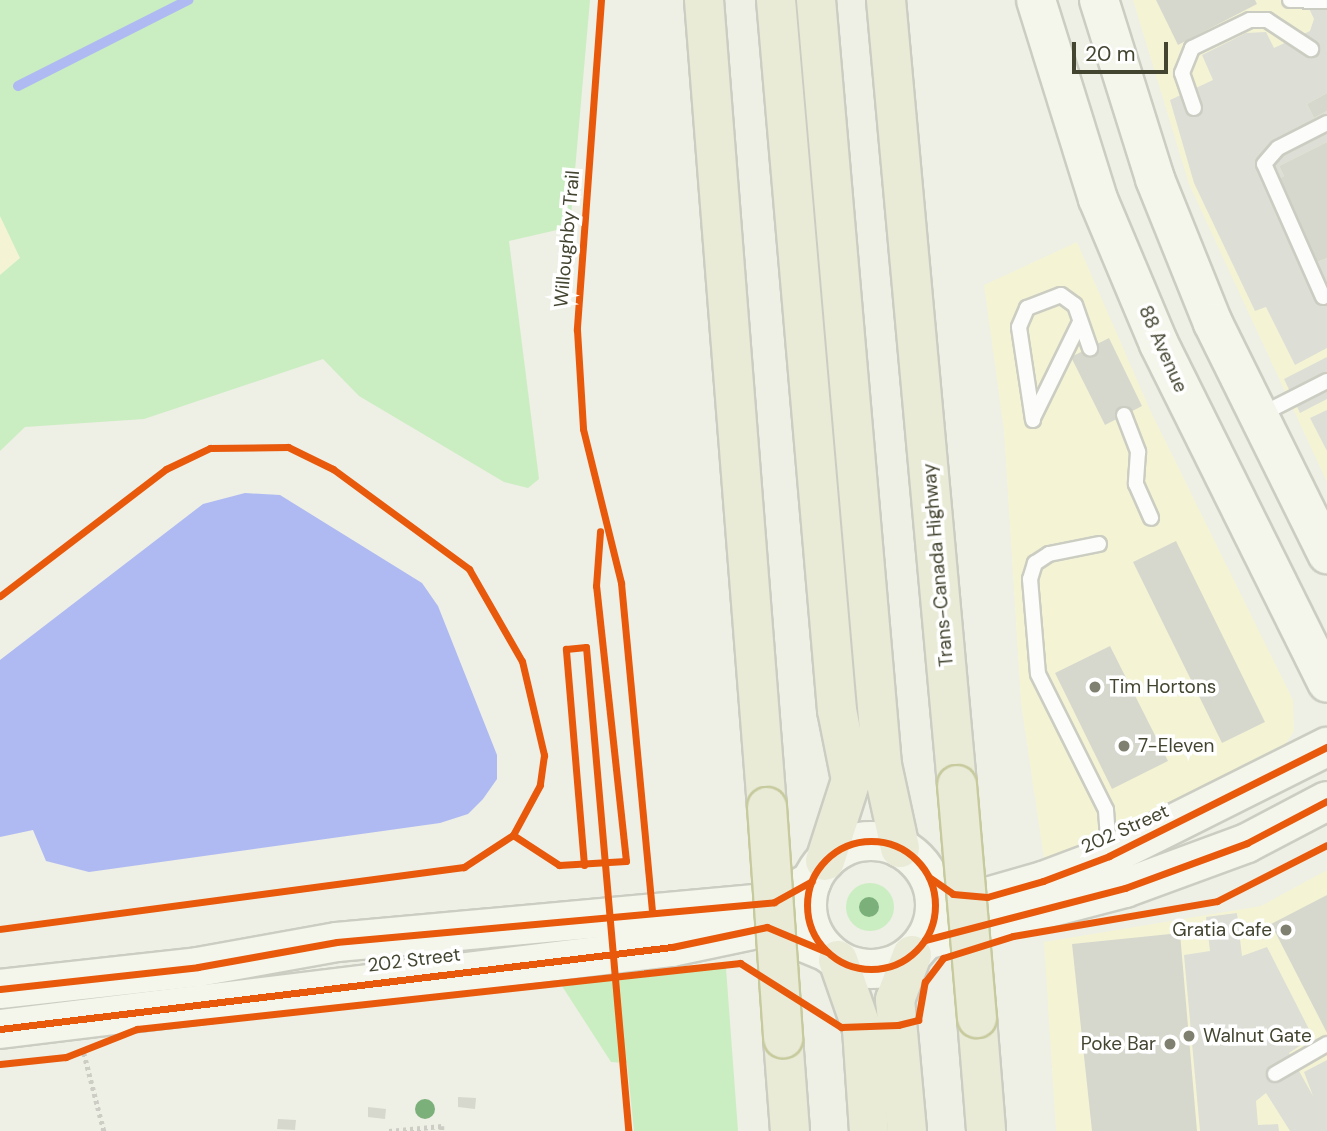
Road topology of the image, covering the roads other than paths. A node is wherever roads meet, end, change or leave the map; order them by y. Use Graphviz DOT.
graph roads {
  1 [pos="682,0"];
  2 [pos="704,0"];
  3 [pos="776,0"];
  4 [pos="816,0"];
  5 [pos="887,0"];
  6 [pos="1036,0"];
  7 [pos="1099,0"];
  8 [pos="1290,0"];
  9 [pos="1326,2"];
  10 [pos="1311,49"];
  11 [pos="1194,108"];
  12 [pos="1327,123"];
  13 [pos="1323,297"];
  14 [pos="1079,324"];
  15 [pos="730,338"];
  16 [pos="1090,348"];
  17 [pos="1327,381"];
  18 [pos="1124,415"];
  19 [pos="1258,416"];
  20 [pos="1151,518"];
  21 [pos="1099,544"];
  22 [pos="1327,554"];
  23 [pos="1327,683"];
  24 [pos="1327,747"];
  25 [pos="1327,801"];
  26 [pos="900,848"];
  27 [pos="1109,856"];
  28 [pos="818,871"];
  29 [pos="929,877"];
  30 [pos="918,947"];
  31 [pos="832,956"];
  32 [pos="0,989"];
  33 [pos="0,1029"];
  34 [pos="1327,1044"];
  35 [pos="1275,1073"];
  36 [pos="790,1131"];
  37 [pos="869,1131"];
  38 [pos="907,1131"];
  39 [pos="986,1131"];
  1 -- 15 [label="highway"];
  2 -- 15 [label="highway"];
  3 -- 28 [label="highway"];
  4 -- 26 [label="highway"];
  5 -- 39 [label="highway, Trans-Canada Highway, bridge"];
  6 -- 23 [label="main road, 88 Avenue"];
  7 -- 19 [label="main road"];
  8 -- 9 [label="lane"];
  10 -- 11 [label="lane"];
  12 -- 13 [label="lane"];
  14 -- 14 [label="lane"];
  14 -- 16 [label="lane"];
  15 -- 36 [label="highway, bridge"];
  17 -- 19 [label="lane"];
  18 -- 20 [label="lane"];
  19 -- 22 [label="main road"];
  21 -- 27 [label="lane"];
  24 -- 27 [label="main road, 202 Street"];
  25 -- 30 [label="main road"];
  26 -- 28 [label="main road"];
  26 -- 29 [label="main road"];
  27 -- 29 [label="main road, 202 Street"];
  28 -- 31 [label="main road"];
  28 -- 32 [label="main road, 202 Street"];
  29 -- 30 [label="main road"];
  30 -- 31 [label="main road"];
  30 -- 38 [label="highway"];
  31 -- 33 [label="main road, 202 Street"];
  31 -- 37 [label="highway"];
  34 -- 35 [label="lane"];
}
